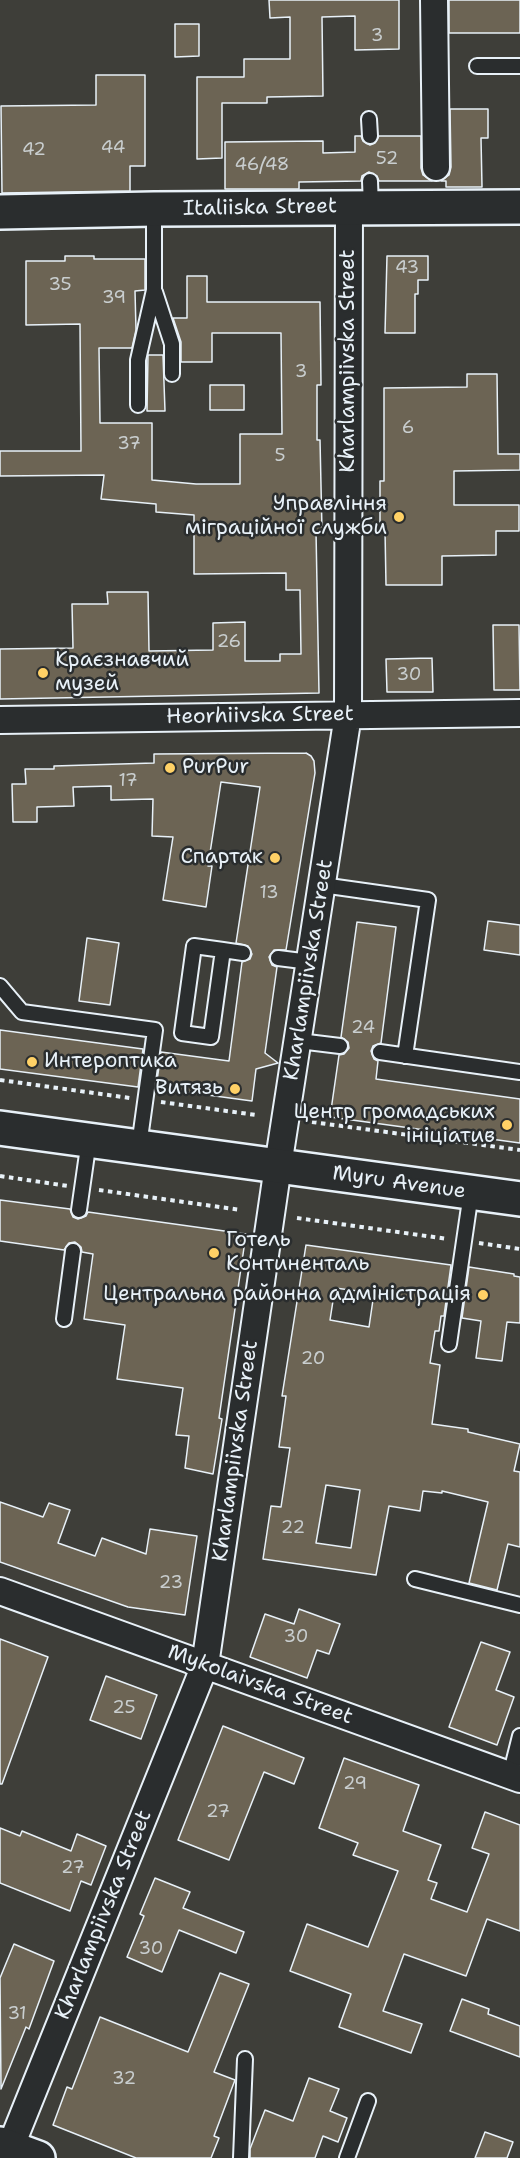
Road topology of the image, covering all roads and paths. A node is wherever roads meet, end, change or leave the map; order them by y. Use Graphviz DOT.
graph roads {
  1 [pos="434,0"];
  2 [pos="477,66"];
  3 [pos="520,66"];
  4 [pos="369,119"];
  5 [pos="370,136"];
  6 [pos="436,167"];
  7 [pos="363,199"];
  8 [pos="520,207"];
  9 [pos="154,209"];
  10 [pos="0,213"];
  11 [pos="154,290"];
  12 [pos="172,374"];
  13 [pos="138,405"];
  14 [pos="520,713"];
  15 [pos="348,715"];
  16 [pos="0,720"];
  17 [pos="322,885"];
  18 [pos="223,950"];
  19 [pos="243,953"];
  20 [pos="278,958"];
  21 [pos="310,962"];
  22 [pos="0,986"];
  23 [pos="299,1041"];
  24 [pos="340,1046"];
  25 [pos="380,1052"];
  26 [pos="405,1056"];
  27 [pos="520,1072"];
  28 [pos="312,1122"];
  29 [pos="0,1128"];
  30 [pos="88,1140"];
  31 [pos="139,1147"];
  32 [pos="520,1150"];
  33 [pos="278,1166"];
  34 [pos="0,1176"];
  35 [pos="82,1188"];
  36 [pos="471,1193"];
  37 [pos="520,1199"];
  38 [pos="79,1210"];
  39 [pos="242,1210"];
  40 [pos="297,1218"];
  41 [pos="464,1241"];
  42 [pos="520,1249"];
  43 [pos="73,1251"];
  44 [pos="64,1318"];
  45 [pos="449,1344"];
  46 [pos="415,1579"];
  47 [pos="0,1591"];
  48 [pos="520,1605"];
  49 [pos="205,1665"];
  50 [pos="520,1736"];
  51 [pos="515,1778"];
  52 [pos="245,2059"];
  53 [pos="368,2101"];
  54 [pos="14,2152"];
  55 [pos="241,2158"];
  56 [pos="347,2158"];
  1 -- 6 [label="street"];
  2 -- 3 [label="lane"];
  4 -- 5 [label="lane"];
  7 -- 8 [label="main road, Italiiska Street"];
  7 -- 9 [label="main road, Italiiska Street"];
  7 -- 15 [label="street, Kharlampiivska Street"];
  9 -- 10 [label="main road, Italiiska Street"];
  9 -- 11 [label="lane"];
  11 -- 12 [label="lane"];
  11 -- 13 [label="lane"];
  14 -- 15 [label="street, Heorhiivska Street"];
  15 -- 16 [label="street, Heorhiivska Street"];
  15 -- 17 [label="street, Kharlampiivska Street"];
  17 -- 21 [label="street, Kharlampiivska Street"];
  17 -- 26 [label="lane"];
  18 -- 18 [label="lane"];
  18 -- 19 [label="lane"];
  20 -- 21 [label="lane"];
  21 -- 23 [label="street, Kharlampiivska Street"];
  22 -- 31 [label="lane"];
  23 -- 24 [label="lane"];
  23 -- 33 [label="street, Kharlampiivska Street"];
  25 -- 26 [label="lane"];
  26 -- 27 [label="lane"];
  28 -- 32 [label="path"];
  29 -- 30 [label="main road"];
  30 -- 31 [label="main road"];
  30 -- 35 [label="lane"];
  31 -- 33 [label="main road, Myru Avenue"];
  33 -- 36 [label="main road, Myru Avenue"];
  33 -- 49 [label="street, Kharlampiivska Street"];
  34 -- 35 [label="path"];
  35 -- 38 [label="lane"];
  35 -- 39 [label="path"];
  36 -- 37 [label="main road, Myru Avenue"];
  36 -- 41 [label="lane"];
  40 -- 41 [label="path"];
  41 -- 42 [label="path"];
  41 -- 45 [label="lane"];
  43 -- 44 [label="lane"];
  46 -- 48 [label="lane"];
  47 -- 49 [label="street, Mykolaivska Street"];
  49 -- 51 [label="street, Mykolaivska Street"];
  49 -- 54 [label="street, Kharlampiivska Street"];
  50 -- 51 [label="lane"];
  52 -- 55 [label="lane"];
  53 -- 56 [label="lane"];
}
